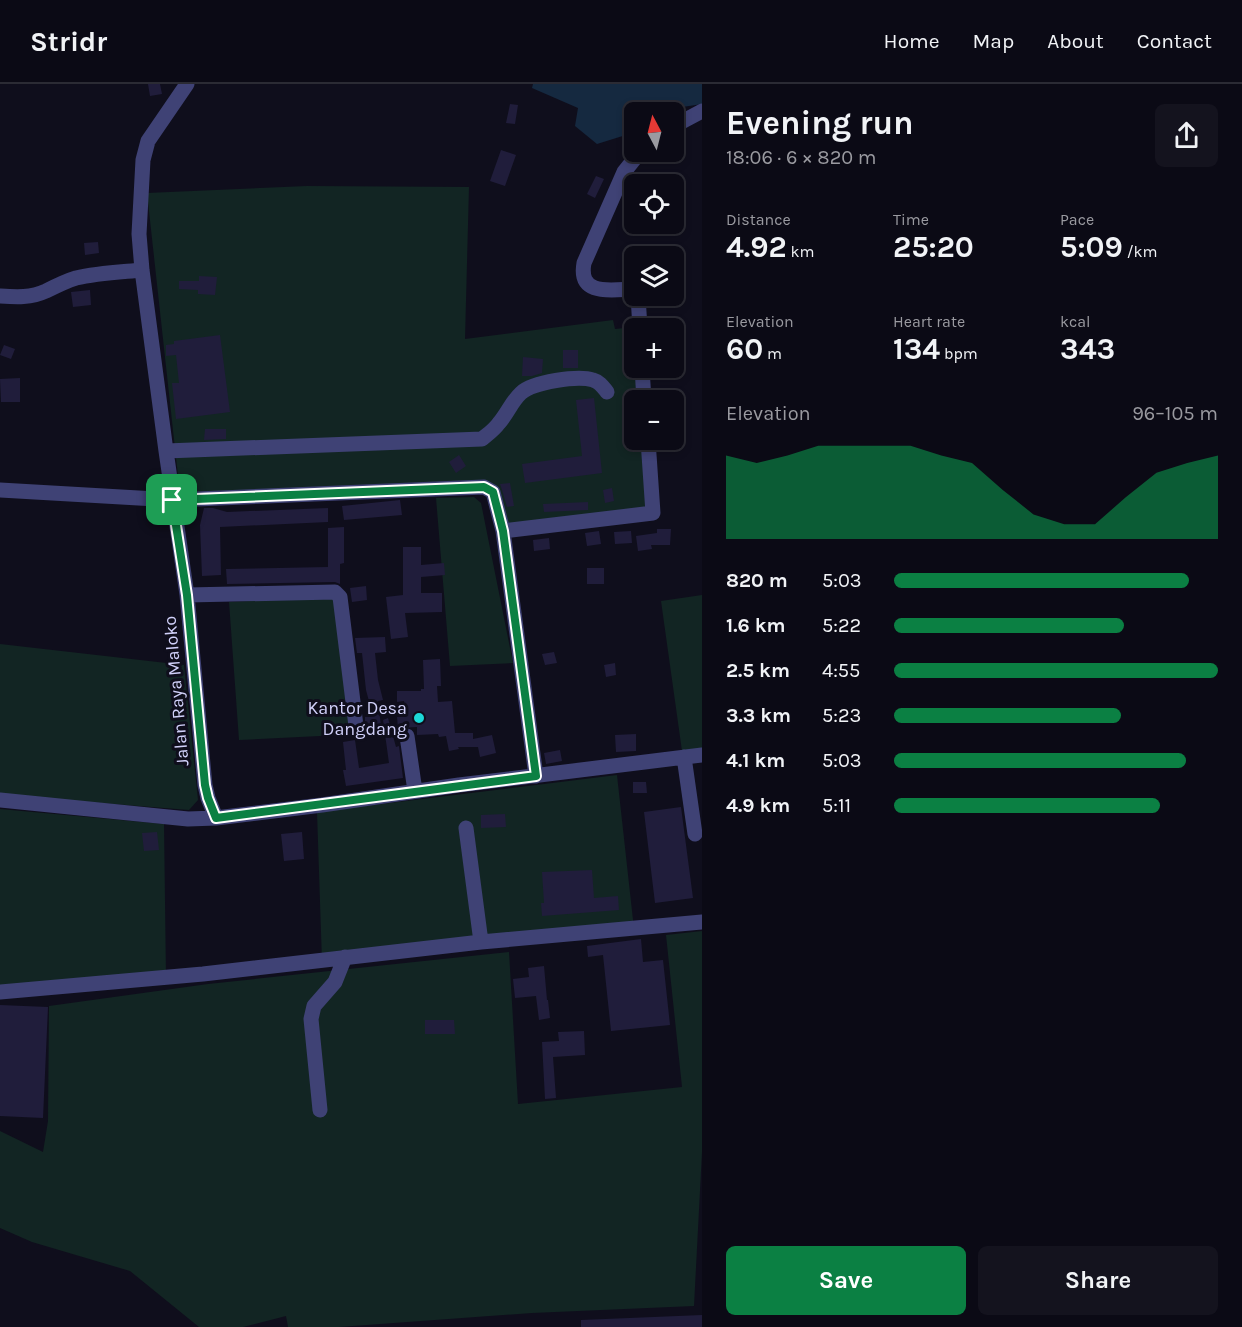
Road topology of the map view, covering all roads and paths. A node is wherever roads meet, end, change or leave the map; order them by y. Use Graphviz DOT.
graph roads {
  1 [pos="187,84"];
  2 [pos="702,111"];
  3 [pos="684,121"];
  4 [pos="632,162"];
  5 [pos="142,270"];
  6 [pos="624,289"];
  7 [pos="0,296"];
  8 [pos="607,392"];
  9 [pos="649,450"];
  10 [pos="165,451"];
  11 [pos="0,490"];
  12 [pos="172,500"];
  13 [pos="503,531"];
  14 [pos="187,595"];
  15 [pos="356,726"];
  16 [pos="407,736"];
  17 [pos="702,755"];
  18 [pos="684,757"];
  19 [pos="536,776"];
  20 [pos="415,791"];
  21 [pos="0,800"];
  22 [pos="216,818"];
  23 [pos="466,828"];
  24 [pos="695,834"];
  25 [pos="702,922"];
  26 [pos="481,942"];
  27 [pos="345,957"];
  28 [pos="0,992"];
  29 [pos="320,1110"];
  1 -- 5 [label="street, Jalan Raya Maloko"];
  2 -- 3 [label="street"];
  4 -- 6 [label="street"];
  5 -- 7 [label="street"];
  5 -- 10 [label="street, Jalan Raya Maloko"];
  8 -- 10 [label="street"];
  9 -- 13 [label="street"];
  10 -- 12 [label="street, Jalan Raya Maloko"];
  11 -- 12 [label="street"];
  12 -- 13 [label="street"];
  12 -- 14 [label="street, Jalan Raya Maloko"];
  13 -- 19 [label="street"];
  14 -- 15 [label="street"];
  14 -- 22 [label="street, Jalan Raya Maloko"];
  16 -- 20 [label="street"];
  17 -- 18 [label="street"];
  18 -- 19 [label="street"];
  18 -- 24 [label="street"];
  19 -- 20 [label="street"];
  20 -- 22 [label="street"];
  21 -- 22 [label="street"];
  23 -- 26 [label="street"];
  25 -- 26 [label="street"];
  26 -- 27 [label="street"];
  27 -- 28 [label="street"];
  27 -- 29 [label="street"];
}
